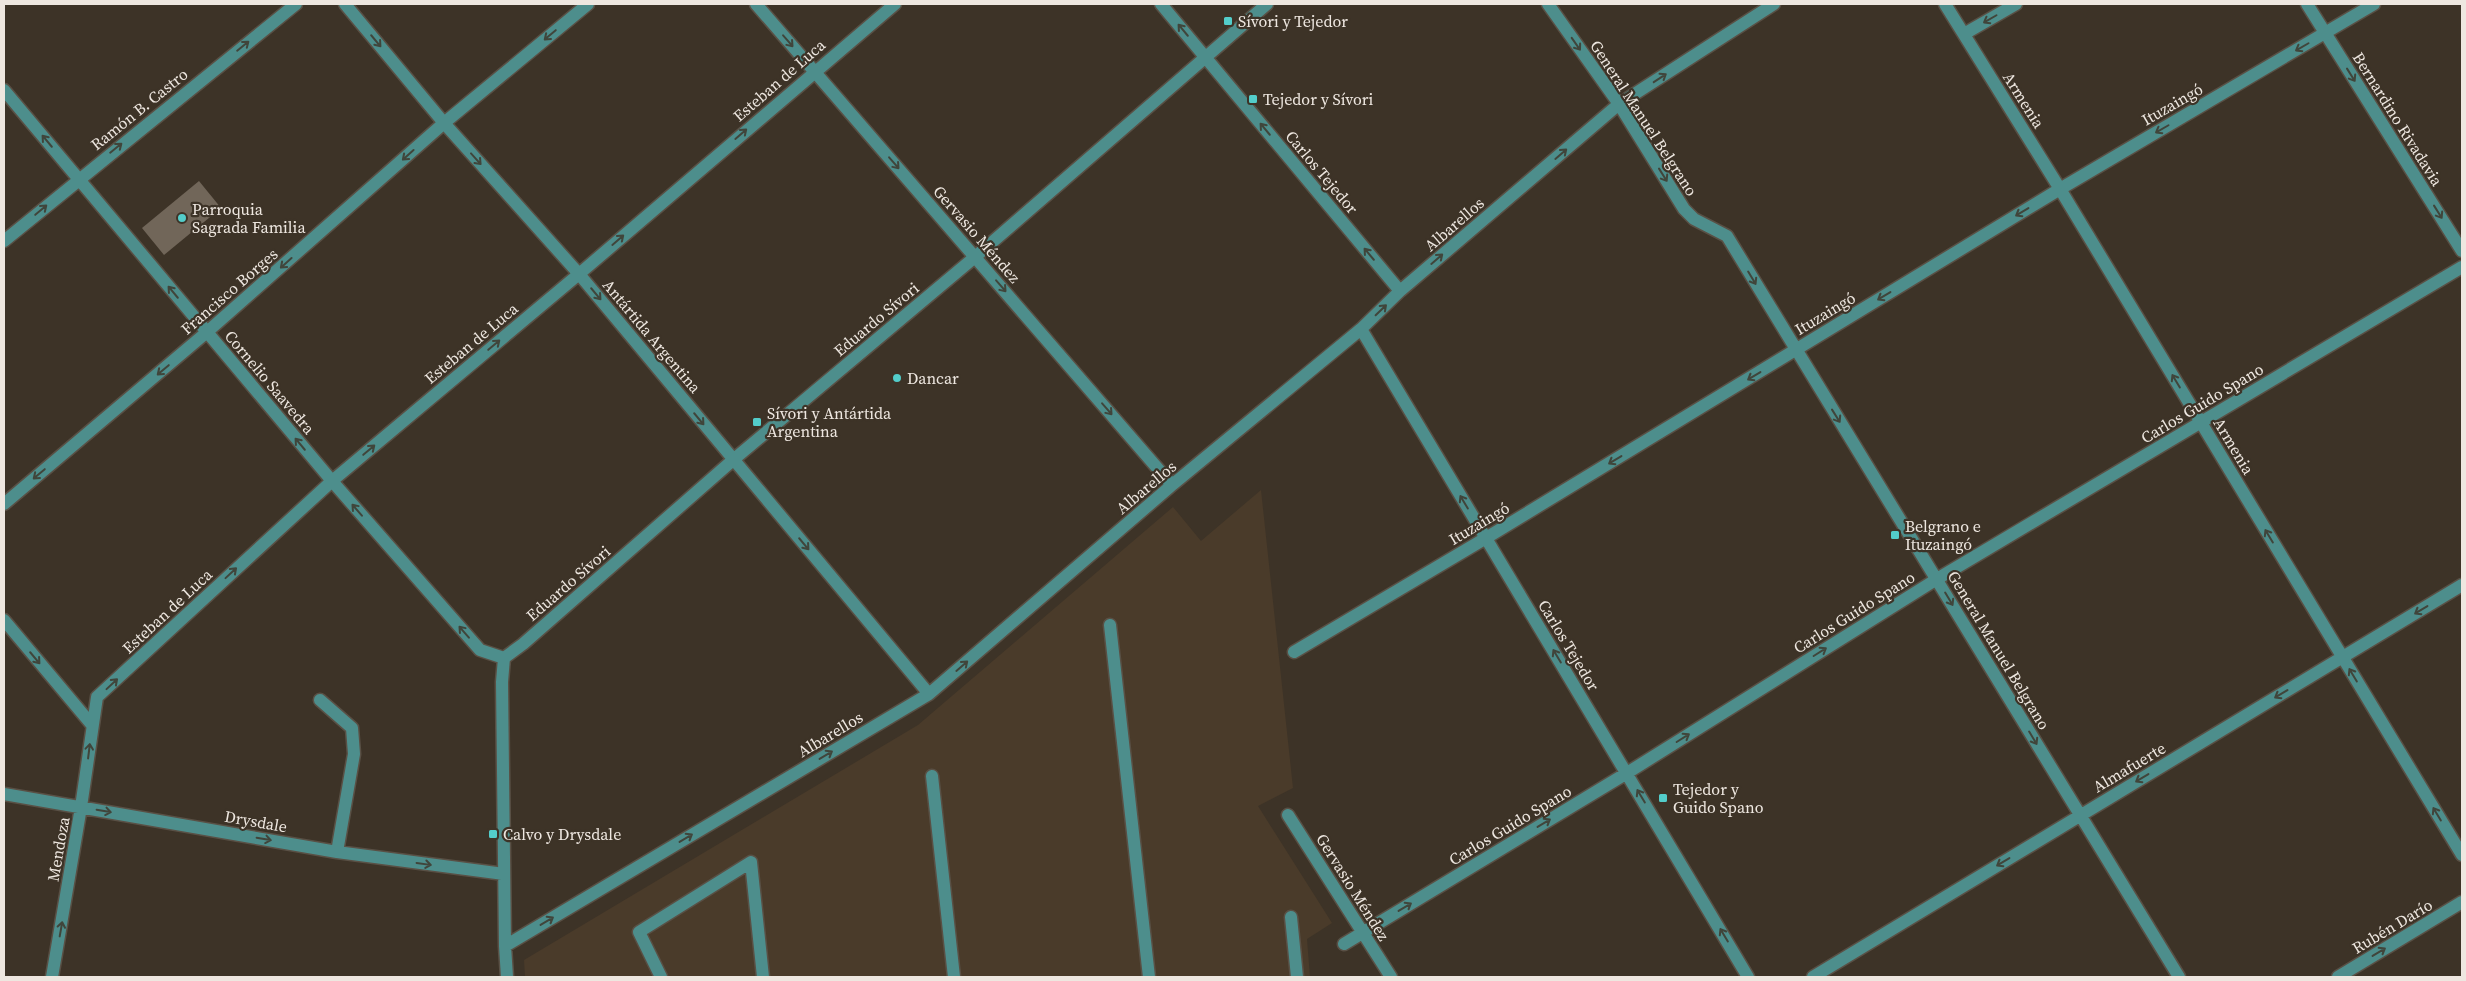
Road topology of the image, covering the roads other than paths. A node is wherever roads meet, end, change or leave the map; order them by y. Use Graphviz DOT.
graph roads {
  1 [pos="296,4"];
  2 [pos="345,4"];
  3 [pos="588,4"];
  4 [pos="756,4"];
  5 [pos="895,4"];
  6 [pos="1161,4"];
  7 [pos="1267,4"];
  8 [pos="1548,4"];
  9 [pos="1774,4"];
  10 [pos="1945,4"];
  11 [pos="2016,4"];
  12 [pos="2307,4"];
  13 [pos="2374,4"];
  14 [pos="2325,33"];
  15 [pos="1964,34"];
  16 [pos="1206,57"];
  17 [pos="814,71"];
  18 [pos="4,90"];
  19 [pos="1619,104"];
  20 [pos="444,123"];
  21 [pos="78,179"];
  22 [pos="2060,189"];
  23 [pos="4,241"];
  24 [pos="2462,250"];
  25 [pos="975,257"];
  26 [pos="2462,267"];
  27 [pos="579,274"];
  28 [pos="1400,291"];
  29 [pos="1361,329"];
  30 [pos="207,332"];
  31 [pos="1796,350"];
  32 [pos="2200,423"];
  33 [pos="733,460"];
  34 [pos="332,481"];
  35 [pos="1172,485"];
  36 [pos="4,504"];
  37 [pos="1486,538"];
  38 [pos="1937,579"];
  39 [pos="2462,585"];
  40 [pos="4,620"];
  41 [pos="1110,625"];
  42 [pos="1294,652"];
  43 [pos="504,658"];
  44 [pos="2342,658"];
  45 [pos="929,694"];
  46 [pos="320,700"];
  47 [pos="92,725"];
  48 [pos="1627,773"];
  49 [pos="932,776"];
  50 [pos="4,794"];
  51 [pos="82,807"];
  52 [pos="1288,815"];
  53 [pos="2080,816"];
  54 [pos="337,852"];
  55 [pos="2462,855"];
  56 [pos="504,874"];
  57 [pos="2462,902"];
  58 [pos="1291,917"];
  59 [pos="1364,933"];
  60 [pos="1344,944"];
  61 [pos="505,946"];
  62 [pos="52,977"];
  63 [pos="508,977"];
  64 [pos="661,977"];
  65 [pos="763,977"];
  66 [pos="954,977"];
  67 [pos="1148,977"];
  68 [pos="1297,977"];
  69 [pos="1391,977"];
  70 [pos="1748,977"];
  71 [pos="1813,977"];
  72 [pos="2179,977"];
  73 [pos="2338,977"];
  21 -- 1 [label="street, Ramón B. Castro, one-way"];
  2 -- 20 [label="street, Antártida Argentina, one-way"];
  3 -- 20 [label="street, Francisco Borges, one-way"];
  4 -- 17 [label="street, Gervasio Méndez, one-way"];
  5 -- 17 [label="street, Esteban de Luca"];
  16 -- 6 [label="street, Carlos Tejedor, one-way"];
  7 -- 16 [label="street, Eduardo Sívori"];
  8 -- 19 [label="street, General Manuel Belgrano, one-way"];
  19 -- 9 [label="street, Albarellos, one-way"];
  10 -- 15 [label="street, Armenia"];
  11 -- 15 [label="street, one-way"];
  12 -- 14 [label="street, Bernardino Rivadavia"];
  13 -- 14 [label="street, Ituzaingó"];
  14 -- 22 [label="street, Ituzaingó, one-way"];
  14 -- 24 [label="street, Bernardino Rivadavia, one-way"];
  15 -- 22 [label="street, Armenia"];
  16 -- 25 [label="street, Eduardo Sívori"];
  28 -- 16 [label="street, Carlos Tejedor, one-way"];
  17 -- 25 [label="street, Gervasio Méndez, one-way"];
  27 -- 17 [label="street, Esteban de Luca, one-way"];
  21 -- 18 [label="street, Cornelio Saavedra, one-way"];
  28 -- 19 [label="street, Albarellos, one-way"];
  19 -- 31 [label="street, General Manuel Belgrano, one-way"];
  20 -- 27 [label="street, Antártida Argentina, one-way"];
  20 -- 30 [label="street, Francisco Borges, one-way"];
  23 -- 21 [label="street, Ramón B. Castro, one-way"];
  30 -- 21 [label="street, Cornelio Saavedra, one-way"];
  22 -- 31 [label="street, Ituzaingó, one-way"];
  32 -- 22 [label="street, Armenia, one-way"];
  25 -- 33 [label="street, Eduardo Sívori"];
  25 -- 35 [label="street, Gervasio Méndez, one-way"];
  26 -- 32 [label="street, Carlos Guido Spano"];
  27 -- 33 [label="street, Antártida Argentina, one-way"];
  34 -- 27 [label="street, Esteban de Luca, one-way"];
  29 -- 28 [label="street, Albarellos, one-way"];
  29 -- 35 [label="street, Albarellos"];
  37 -- 29 [label="street, Carlos Tejedor, one-way"];
  34 -- 30 [label="street, Cornelio Saavedra, one-way"];
  30 -- 36 [label="street, Francisco Borges, one-way"];
  31 -- 37 [label="street, Ituzaingó, one-way"];
  31 -- 38 [label="street, General Manuel Belgrano, one-way"];
  32 -- 38 [label="street, Carlos Guido Spano"];
  44 -- 32 [label="street, Armenia, one-way"];
  33 -- 43 [label="street, Eduardo Sívori"];
  33 -- 45 [label="street, Antártida Argentina, one-way"];
  43 -- 34 [label="street, Cornelio Saavedra, one-way"];
  47 -- 34 [label="street, Esteban de Luca, one-way"];
  45 -- 35 [label="street, Albarellos, one-way"];
  37 -- 42 [label="street, Ituzaingó"];
  48 -- 37 [label="street, Carlos Tejedor, one-way"];
  48 -- 38 [label="street, Carlos Guido Spano, one-way"];
  38 -- 53 [label="street, General Manuel Belgrano, one-way"];
  39 -- 44 [label="street, Almafuerte, one-way"];
  40 -- 47 [label="street, one-way"];
  41 -- 67 [label="street"];
  43 -- 56 [label="street"];
  44 -- 53 [label="street, Almafuerte, one-way"];
  55 -- 44 [label="street, Armenia, one-way"];
  61 -- 45 [label="street, Albarellos, one-way"];
  46 -- 54 [label="street"];
  51 -- 47 [label="street, Mendoza, one-way"];
  59 -- 48 [label="street, Carlos Guido Spano, one-way"];
  70 -- 48 [label="street, Carlos Tejedor, one-way"];
  49 -- 66 [label="street"];
  50 -- 51 [label="street, Drysdale"];
  51 -- 54 [label="street, Drysdale, one-way"];
  62 -- 51 [label="street, Mendoza, one-way"];
  52 -- 59 [label="street, Gervasio Méndez"];
  53 -- 71 [label="street, Almafuerte, one-way"];
  53 -- 72 [label="street, General Manuel Belgrano"];
  54 -- 56 [label="street, Drysdale, one-way"];
  56 -- 61 [label="street"];
  73 -- 57 [label="street, Rubén Darío, one-way"];
  58 -- 68 [label="street"];
  59 -- 60 [label="street, Carlos Guido Spano"];
  59 -- 69 [label="street, Gervasio Méndez"];
  61 -- 63 [label="street"];
  64 -- 65 [label="street"];
}
